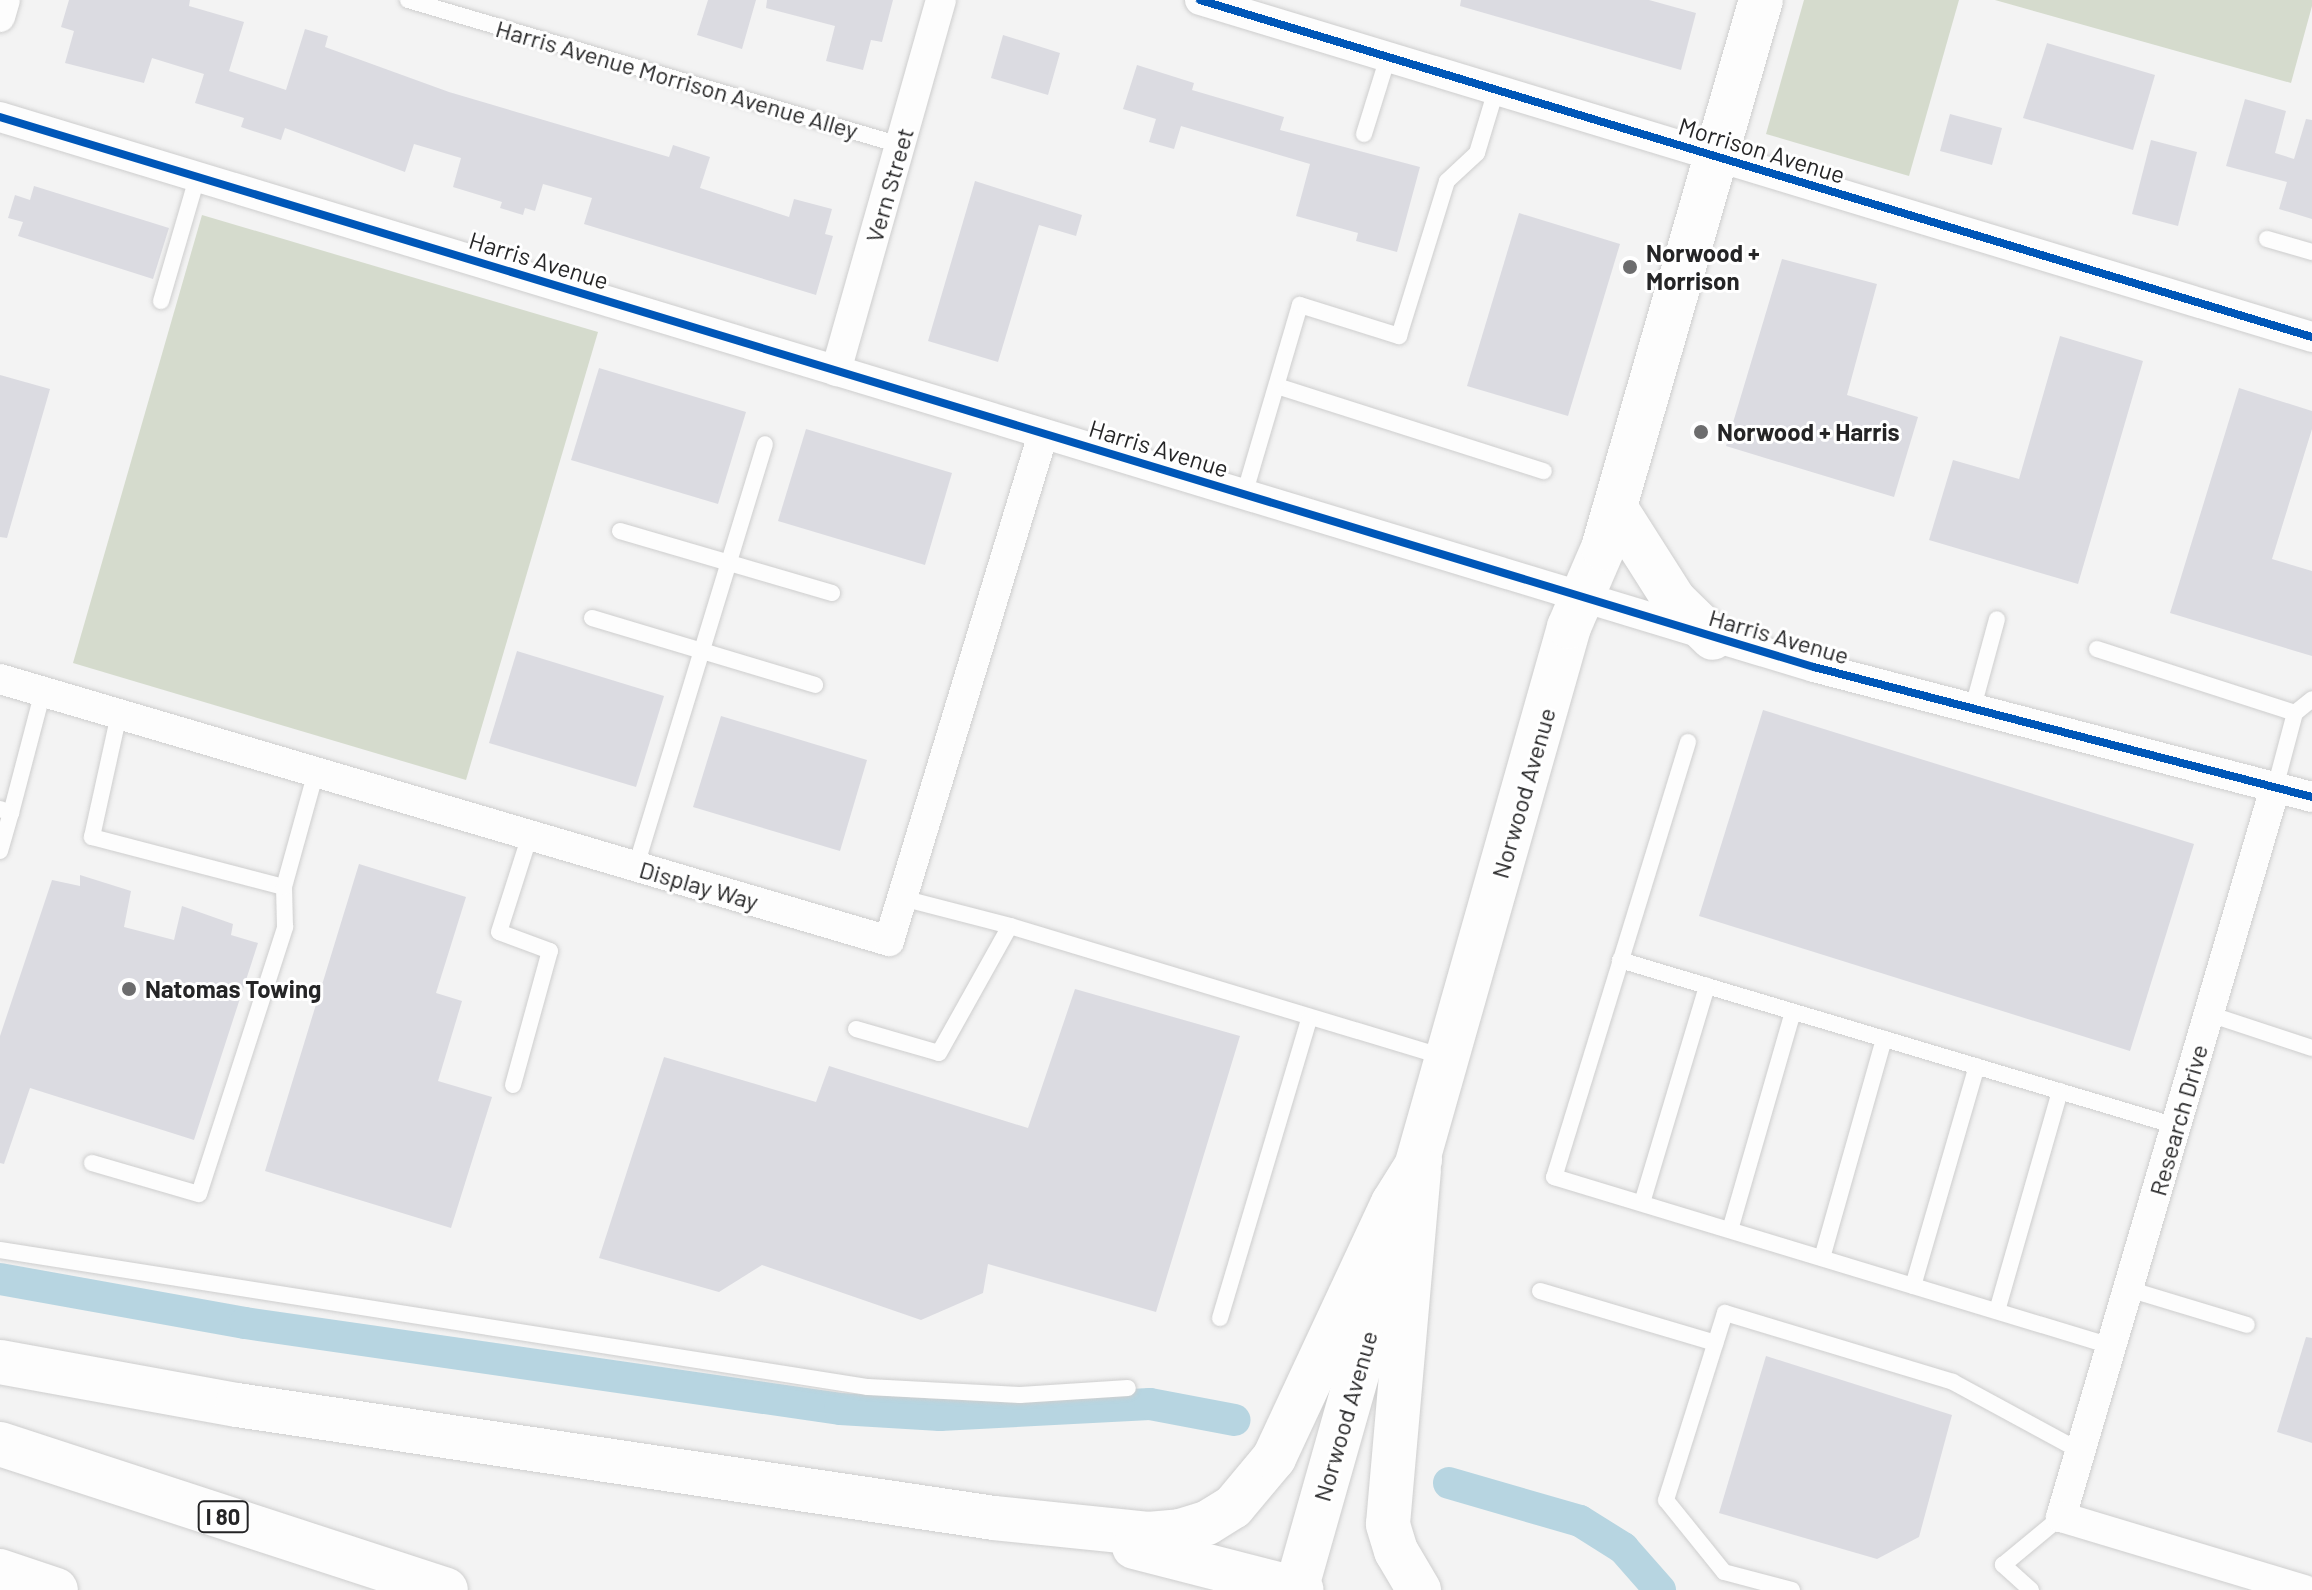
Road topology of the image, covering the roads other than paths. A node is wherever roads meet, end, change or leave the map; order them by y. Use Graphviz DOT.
graph roads {
  1 [pos="5,0"];
  2 [pos="408,0"];
  3 [pos="941,0"];
  4 [pos="1200,0"];
  5 [pos="1761,0"];
  6 [pos="0,17"];
  7 [pos="1388,57"];
  8 [pos="1496,90"];
  9 [pos="0,117"];
  10 [pos="1364,134"];
  11 [pos="900,145"];
  12 [pos="1716,157"];
  13 [pos="197,178"];
  14 [pos="2267,239"];
  15 [pos="2312,252"];
  16 [pos="161,301"];
  17 [pos="2312,337"];
  18 [pos="836,371"];
  19 [pos="1277,386"];
  20 [pos="1043,434"];
  21 [pos="765,444"];
  22 [pos="1544,471"];
  23 [pos="1244,495"];
  24 [pos="1615,507"];
  25 [pos="620,531"];
  26 [pos="728,564"];
  27 [pos="832,593"];
  28 [pos="1583,598"];
  29 [pos="592,618"];
  30 [pos="1997,619"];
  31 [pos="1713,638"];
  32 [pos="2097,649"];
  33 [pos="702,652"];
  34 [pos="0,679"];
  35 [pos="815,685"];
  36 [pos="43,691"];
  37 [pos="2312,699"];
  38 [pos="1972,711"];
  39 [pos="2295,713"];
  40 [pos="119,714"];
  41 [pos="1688,742"];
  42 [pos="316,772"];
  43 [pos="2275,788"];
  44 [pos="2312,797"];
  45 [pos="6,811"];
  46 [pos="530,835"];
  47 [pos="0,851"];
  48 [pos="636,866"];
  49 [pos="284,887"];
  50 [pos="902,898"];
  51 [pos="1010,926"];
  52 [pos="1620,960"];
  53 [pos="1707,986"];
  54 [pos="1793,1012"];
  55 [pos="2209,1014"];
  56 [pos="1310,1017"];
  57 [pos="856,1029"];
  58 [pos="1884,1039"];
  59 [pos="2312,1048"];
  60 [pos="1448,1059"];
  61 [pos="1977,1066"];
  62 [pos="513,1085"];
  63 [pos="2060,1091"];
  64 [pos="2176,1126"];
  65 [pos="1420,1160"];
  66 [pos="92,1163"];
  67 [pos="1642,1203"];
  68 [pos="1730,1230"];
  69 [pos="0,1250"];
  70 [pos="1822,1258"];
  71 [pos="1913,1286"];
  72 [pos="2128,1289"];
  73 [pos="1540,1291"];
  74 [pos="1997,1311"];
  75 [pos="1220,1318"];
  76 [pos="2247,1325"];
  77 [pos="1715,1343"];
  78 [pos="2111,1346"];
  79 [pos="0,1362"];
  80 [pos="1128,1388"];
  81 [pos="0,1444"];
  82 [pos="2080,1451"];
  83 [pos="2061,1517"];
  84 [pos="994,1518"];
  85 [pos="0,1571"];
  86 [pos="1298,1589"];
  87 [pos="56,1590"];
  88 [pos="446,1590"];
  89 [pos="1419,1590"];
  90 [pos="1792,1590"];
  91 [pos="2031,1590"];
  92 [pos="2304,1590"];
  1 -- 6 [label="street"];
  2 -- 11 [label="lane, Harris Avenue Morrison Avenue Alley"];
  3 -- 11 [label="street, Vern Street"];
  4 -- 7 [label="street, Morrison Avenue"];
  5 -- 12 [label="main road, Norwood Avenue"];
  7 -- 8 [label="street, Morrison Avenue"];
  7 -- 10 [label="lane"];
  8 -- 12 [label="street, Morrison Avenue"];
  8 -- 19 [label="lane"];
  9 -- 13 [label="street, Harris Avenue"];
  11 -- 18 [label="street, Vern Street"];
  12 -- 17 [label="street, Morrison Avenue"];
  12 -- 24 [label="main road, Norwood Avenue"];
  13 -- 16 [label="lane"];
  13 -- 18 [label="street, Harris Avenue"];
  14 -- 15 [label="lane"];
  18 -- 20 [label="street, Harris Avenue"];
  19 -- 22 [label="lane"];
  19 -- 23 [label="lane"];
  20 -- 23 [label="street, Harris Avenue"];
  20 -- 50 [label="street, Display Way"];
  21 -- 26 [label="lane"];
  23 -- 28 [label="street, Harris Avenue"];
  24 -- 28 [label="main road, Norwood Avenue"];
  24 -- 31 [label="main road"];
  25 -- 26 [label="lane"];
  26 -- 27 [label="lane"];
  26 -- 33 [label="lane"];
  28 -- 31 [label="street, Harris Avenue"];
  28 -- 60 [label="main road, Norwood Avenue"];
  29 -- 33 [label="lane"];
  30 -- 38 [label="lane"];
  31 -- 38 [label="street, Harris Avenue"];
  32 -- 39 [label="lane"];
  33 -- 35 [label="lane"];
  33 -- 48 [label="lane"];
  34 -- 36 [label="street, Display Way"];
  36 -- 40 [label="street, Display Way"];
  36 -- 45 [label="lane"];
  37 -- 39 [label="lane"];
  38 -- 43 [label="street, Harris Avenue"];
  39 -- 43 [label="lane"];
  40 -- 42 [label="street, Display Way"];
  40 -- 49 [label="lane"];
  41 -- 52 [label="lane"];
  42 -- 46 [label="street, Display Way"];
  42 -- 49 [label="lane"];
  43 -- 44 [label="street, Harris Avenue"];
  43 -- 55 [label="street, Research Drive"];
  45 -- 47 [label="lane"];
  46 -- 48 [label="street, Display Way"];
  46 -- 62 [label="lane"];
  48 -- 50 [label="street, Display Way"];
  49 -- 66 [label="lane"];
  50 -- 51 [label="lane"];
  51 -- 56 [label="lane"];
  51 -- 57 [label="lane"];
  52 -- 53 [label="lane"];
  52 -- 67 [label="lane"];
  53 -- 54 [label="lane"];
  53 -- 67 [label="lane"];
  54 -- 58 [label="lane"];
  54 -- 68 [label="lane"];
  55 -- 59 [label="lane"];
  55 -- 64 [label="street, Research Drive"];
  56 -- 60 [label="lane"];
  56 -- 75 [label="lane"];
  58 -- 61 [label="lane"];
  58 -- 70 [label="lane"];
  60 -- 65 [label="main road, Norwood Avenue"];
  61 -- 63 [label="lane"];
  61 -- 71 [label="lane"];
  63 -- 64 [label="lane"];
  63 -- 74 [label="lane"];
  64 -- 72 [label="street, Research Drive"];
  65 -- 84 [label="main road"];
  65 -- 86 [label="main road, Norwood Avenue"];
  65 -- 89 [label="main road"];
  67 -- 68 [label="lane"];
  68 -- 70 [label="lane"];
  69 -- 80 [label="lane"];
  70 -- 71 [label="lane"];
  71 -- 74 [label="lane"];
  72 -- 76 [label="lane"];
  72 -- 78 [label="street, Research Drive"];
  73 -- 77 [label="lane"];
  74 -- 78 [label="lane"];
  77 -- 82 [label="lane"];
  77 -- 90 [label="lane"];
  78 -- 82 [label="street, Research Drive"];
  79 -- 84 [label="main road"];
  81 -- 88 [label="main road, I 80"];
  82 -- 83 [label="street, Research Drive"];
  83 -- 91 [label="lane"];
  83 -- 92 [label="street"];
  84 -- 86 [label="main road"];
  85 -- 87 [label="main road"];
}
